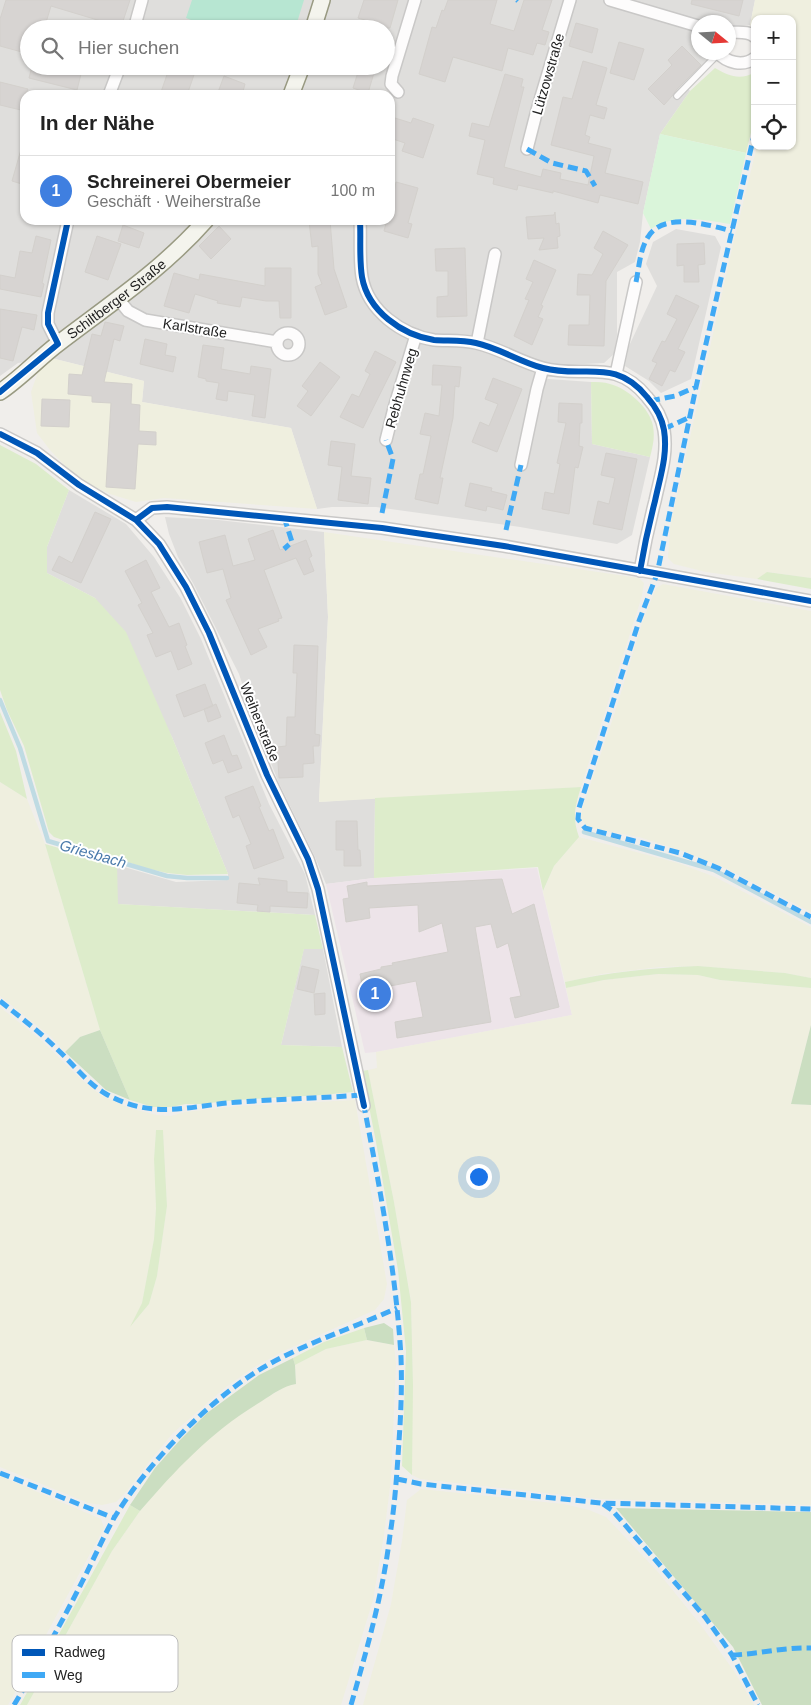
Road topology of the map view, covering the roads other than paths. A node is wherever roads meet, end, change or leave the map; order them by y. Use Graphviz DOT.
graph roads {
  1 [pos="142,0"];
  2 [pos="322,0"];
  3 [pos="415,0"];
  4 [pos="570,0"];
  5 [pos="613,0"];
  6 [pos="136,20"];
  7 [pos="316,20"];
  8 [pos="691,24"];
  9 [pos="736,32"];
  10 [pos="751,34"];
  11 [pos="712,60"];
  12 [pos="727,60"];
  13 [pos="752,60"];
  14 [pos="395,66"];
  15 [pos="117,75"];
  16 [pos="299,75"];
  17 [pos="392,75"];
  18 [pos="111,90"];
  19 [pos="293,90"];
  20 [pos="398,92"];
  21 [pos="677,96"];
  22 [pos="527,148"];
  23 [pos="67,225"];
  24 [pos="201,225"];
  25 [pos="360,225"];
  26 [pos="494,254"];
  27 [pos="636,282"];
  28 [pos="119,300"];
  29 [pos="416,335"];
  30 [pos="278,342"];
  31 [pos="477,343"];
  32 [pos="58,344"];
  33 [pos="543,368"];
  34 [pos="616,374"];
  35 [pos="0,392"];
  36 [pos="0,434"];
  37 [pos="386,440"];
  38 [pos="521,465"];
  39 [pos="136,520"];
  40 [pos="640,571"];
  41 [pos="811,601"];
  42 [pos="364,1106"];
  1 -- 6 [label="street"];
  2 -- 7 [label="main road"];
  3 -- 14 [label="street"];
  4 -- 22 [label="street, Lützowstraße"];
  5 -- 8 [label="street"];
  9 -- 10 [label="street"];
  11 -- 21 [label="lane"];
  12 -- 13 [label="street"];
  15 -- 18 [label="street"];
  16 -- 19 [label="main road"];
  17 -- 20 [label="street"];
  23 -- 32 [label="street"];
  24 -- 28 [label="main road, Schiltberger Straße"];
  25 -- 29 [label="street"];
  26 -- 31 [label="street"];
  27 -- 34 [label="street"];
  28 -- 30 [label="street, Karlstraße"];
  28 -- 32 [label="main road, Schiltberger Straße"];
  29 -- 31 [label="street"];
  29 -- 37 [label="street, Rebhuhnweg"];
  31 -- 33 [label="street"];
  32 -- 35 [label="main road, Schiltberger Straße"];
  33 -- 34 [label="street"];
  33 -- 38 [label="street"];
  34 -- 40 [label="street"];
  36 -- 39 [label="street, Weiherstraße"];
  39 -- 40 [label="street"];
  39 -- 42 [label="street, Weiherstraße"];
  40 -- 41 [label="street"];
}
